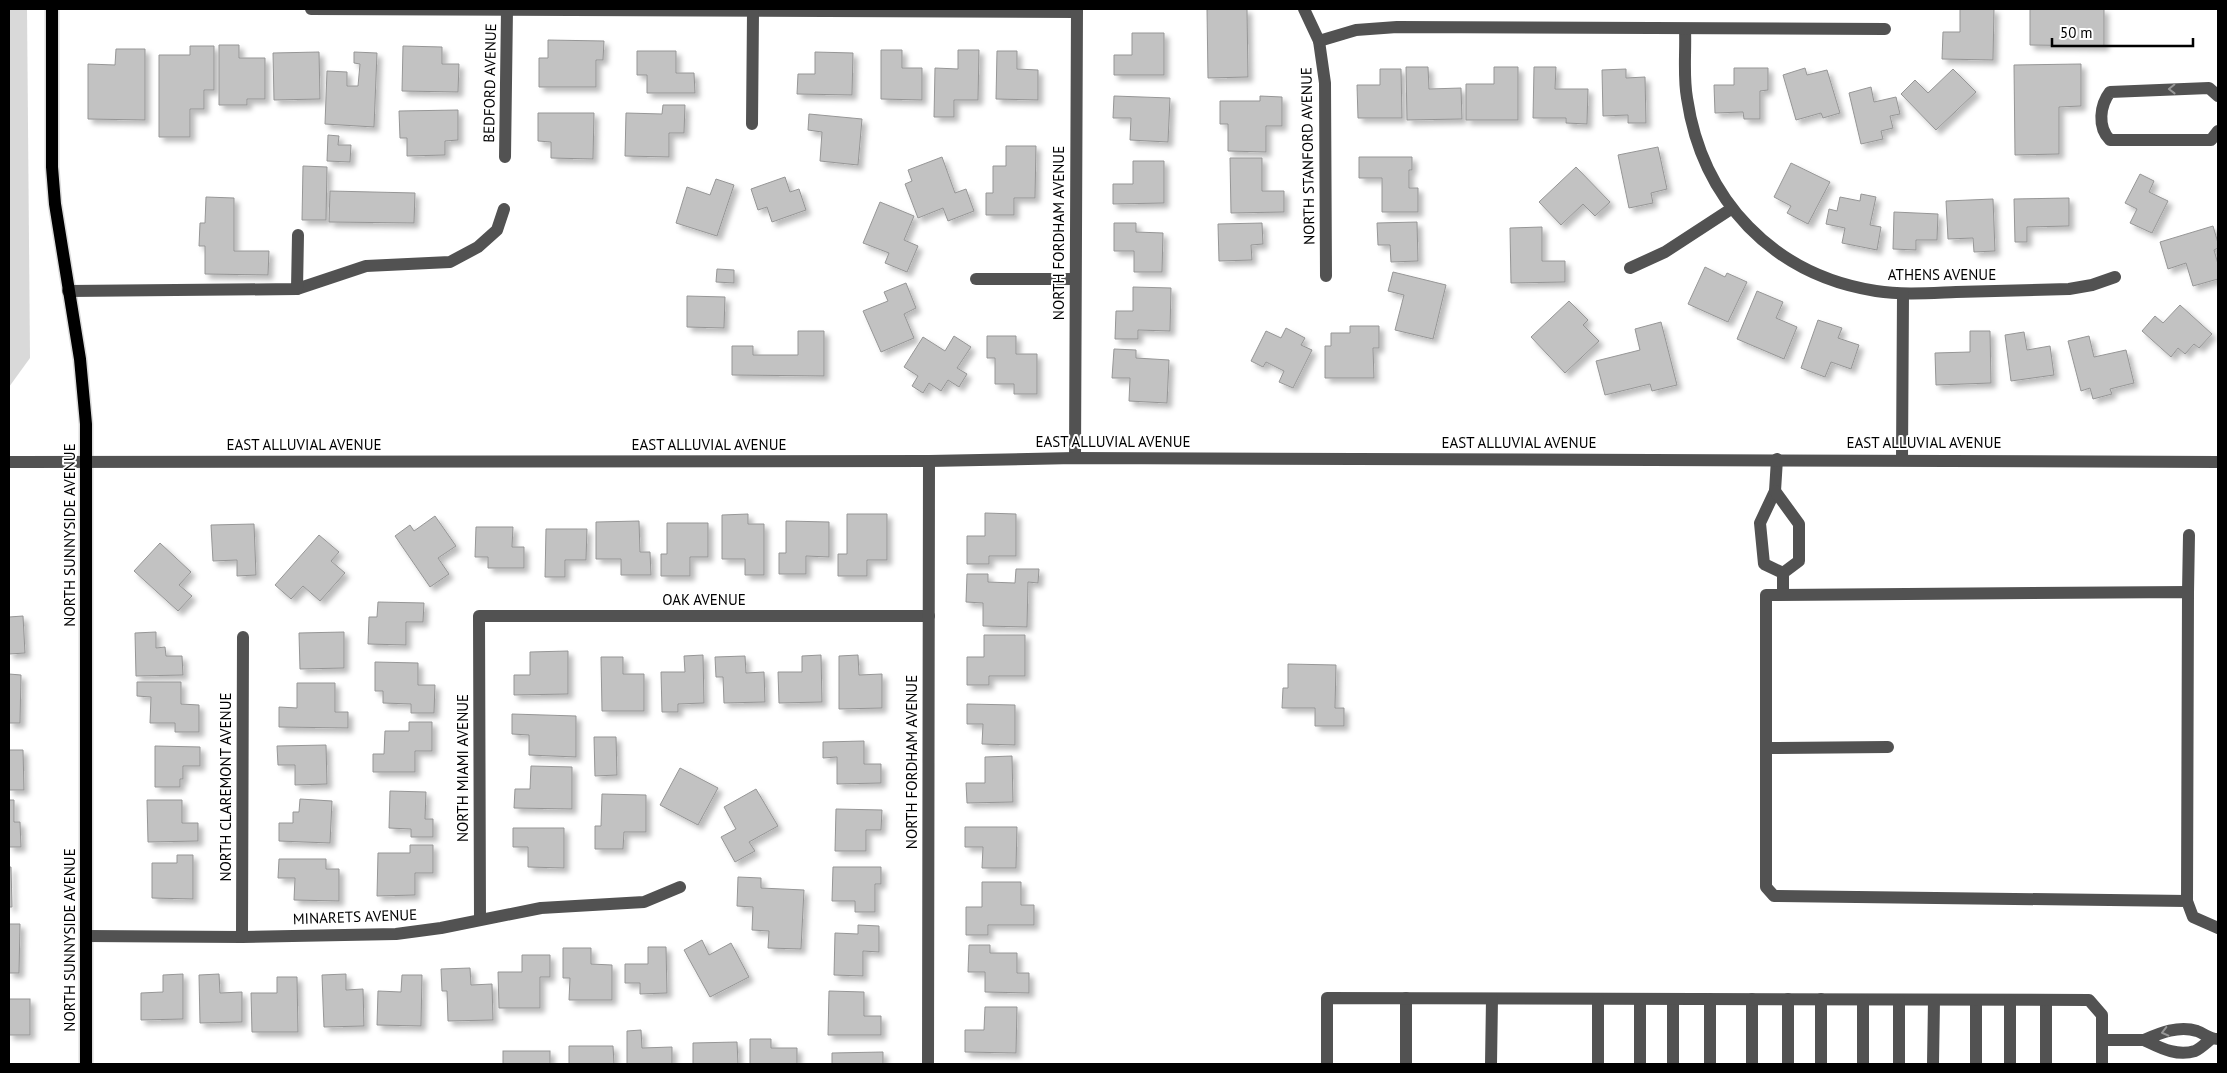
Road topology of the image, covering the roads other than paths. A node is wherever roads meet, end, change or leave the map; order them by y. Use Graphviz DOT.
graph roads {
  1 [pos="52,9"];
  2 [pos="311,9"];
  3 [pos="507,9"];
  4 [pos="1304,9"];
  5 [pos="1077,10"];
  6 [pos="752,12"];
  7 [pos="1685,29"];
  8 [pos="1885,29"];
  9 [pos="1319,41"];
  10 [pos="2218,96"];
  11 [pos="752,124"];
  12 [pos="2218,131"];
  13 [pos="505,157"];
  14 [pos="504,209"];
  15 [pos="1731,209"];
  16 [pos="298,235"];
  17 [pos="1630,268"];
  18 [pos="1326,276"];
  19 [pos="2115,276"];
  20 [pos="976,279"];
  21 [pos="1075,279"];
  22 [pos="297,289"];
  23 [pos="68,291"];
  24 [pos="1903,294"];
  25 [pos="1075,458"];
  26 [pos="1777,459"];
  27 [pos="1902,459"];
  28 [pos="930,461"];
  29 [pos="9,462"];
  30 [pos="87,462"];
  31 [pos="2218,462"];
  32 [pos="1775,491"];
  33 [pos="2189,535"];
  34 [pos="1783,573"];
  35 [pos="2188,592"];
  36 [pos="1783,593"];
  37 [pos="479,616"];
  38 [pos="929,616"];
  39 [pos="243,637"];
  40 [pos="1888,747"];
  41 [pos="1766,748"];
  42 [pos="680,887"];
  43 [pos="2187,901"];
  44 [pos="480,919"];
  45 [pos="2218,928"];
  46 [pos="86,936"];
  47 [pos="242,937"];
  48 [pos="1406,998"];
  49 [pos="1492,999"];
  50 [pos="1598,999"];
  51 [pos="1640,999"];
  52 [pos="1673,999"];
  53 [pos="1710,999"];
  54 [pos="1752,999"];
  55 [pos="1788,999"];
  56 [pos="1822,999"];
  57 [pos="1863,1000"];
  58 [pos="1899,1000"];
  59 [pos="1934,1000"];
  60 [pos="1976,1000"];
  61 [pos="2010,1000"];
  62 [pos="2046,1000"];
  63 [pos="2215,1039"];
  64 [pos="2102,1040"];
  65 [pos="2144,1040"];
  66 [pos="86,1064"];
  67 [pos="928,1064"];
  68 [pos="1327,1064"];
  69 [pos="1406,1064"];
  70 [pos="1491,1064"];
  71 [pos="1598,1064"];
  72 [pos="1640,1064"];
  73 [pos="1673,1064"];
  74 [pos="1710,1064"];
  75 [pos="1752,1064"];
  76 [pos="1788,1064"];
  77 [pos="1821,1064"];
  78 [pos="1863,1064"];
  79 [pos="1899,1064"];
  80 [pos="1934,1064"];
  81 [pos="1976,1064"];
  82 [pos="2010,1064"];
  83 [pos="2046,1064"];
  84 [pos="2102,1064"];
  1 -- 23 [label="main road, NORTH SUNNYSIDE AVENUE"];
  2 -- 3 [label="street, BEDFORD AVENUE"];
  3 -- 6 [label="street, BEDFORD AVENUE"];
  3 -- 13 [label="street, BEDFORD AVENUE"];
  4 -- 9 [label="street, NORTH STANFORD AVENUE"];
  5 -- 6 [label="street, BEDFORD AVENUE"];
  5 -- 21 [label="street, NORTH FORDHAM AVENUE"];
  6 -- 11 [label="street"];
  7 -- 8 [label="street"];
  7 -- 9 [label="street"];
  7 -- 15 [label="street, ATHENS AVENUE"];
  9 -- 18 [label="street, NORTH STANFORD AVENUE"];
  10 -- 12 [label="street, one-way"];
  14 -- 22 [label="street"];
  15 -- 17 [label="street"];
  15 -- 24 [label="street, ATHENS AVENUE"];
  16 -- 22 [label="street"];
  19 -- 24 [label="street, ATHENS AVENUE"];
  20 -- 21 [label="street"];
  21 -- 25 [label="street, NORTH FORDHAM AVENUE"];
  22 -- 23 [label="street"];
  23 -- 30 [label="main road, NORTH SUNNYSIDE AVENUE"];
  24 -- 27 [label="street"];
  25 -- 26 [label="street, EAST ALLUVIAL AVENUE"];
  25 -- 28 [label="street, EAST ALLUVIAL AVENUE"];
  26 -- 27 [label="street, EAST ALLUVIAL AVENUE"];
  26 -- 32 [label="street"];
  27 -- 31 [label="street, EAST ALLUVIAL AVENUE"];
  28 -- 30 [label="street, EAST ALLUVIAL AVENUE"];
  28 -- 38 [label="street, NORTH FORDHAM AVENUE"];
  29 -- 30 [label="street, EAST ALLUVIAL AVENUE"];
  30 -- 46 [label="main road, NORTH SUNNYSIDE AVENUE"];
  32 -- 34 [label="street"];
  32 -- 34 [label="street"];
  33 -- 35 [label="street"];
  34 -- 36 [label="street"];
  35 -- 36 [label="street"];
  35 -- 43 [label="street"];
  36 -- 41 [label="street"];
  37 -- 38 [label="street, OAK AVENUE"];
  37 -- 44 [label="street, NORTH MIAMI AVENUE"];
  38 -- 67 [label="street, NORTH FORDHAM AVENUE"];
  39 -- 47 [label="street, NORTH CLAREMONT AVENUE"];
  40 -- 41 [label="street"];
  41 -- 43 [label="street"];
  42 -- 44 [label="street, MINARETS AVENUE"];
  43 -- 45 [label="street"];
  44 -- 47 [label="street, MINARETS AVENUE"];
  46 -- 47 [label="street, MINARETS AVENUE"];
  46 -- 66 [label="main road, NORTH SUNNYSIDE AVENUE"];
  48 -- 49 [label="street"];
  48 -- 68 [label="street"];
  48 -- 69 [label="street"];
  49 -- 50 [label="street"];
  49 -- 70 [label="street"];
  50 -- 51 [label="street"];
  50 -- 71 [label="street"];
  51 -- 52 [label="street"];
  51 -- 72 [label="street"];
  52 -- 53 [label="street"];
  52 -- 73 [label="street"];
  53 -- 54 [label="street"];
  53 -- 74 [label="street"];
  54 -- 55 [label="street"];
  54 -- 75 [label="street"];
  55 -- 56 [label="street"];
  55 -- 76 [label="street"];
  56 -- 57 [label="street"];
  56 -- 77 [label="street"];
  57 -- 58 [label="street"];
  57 -- 78 [label="street"];
  58 -- 59 [label="street"];
  58 -- 79 [label="street"];
  59 -- 60 [label="street"];
  59 -- 80 [label="street"];
  60 -- 61 [label="street"];
  60 -- 81 [label="street"];
  61 -- 62 [label="street"];
  61 -- 82 [label="street"];
  62 -- 64 [label="street"];
  62 -- 83 [label="street"];
  63 -- 65 [label="street, one-way"];
  63 -- 65 [label="street"];
  64 -- 65 [label="street"];
  64 -- 84 [label="street"];
}
